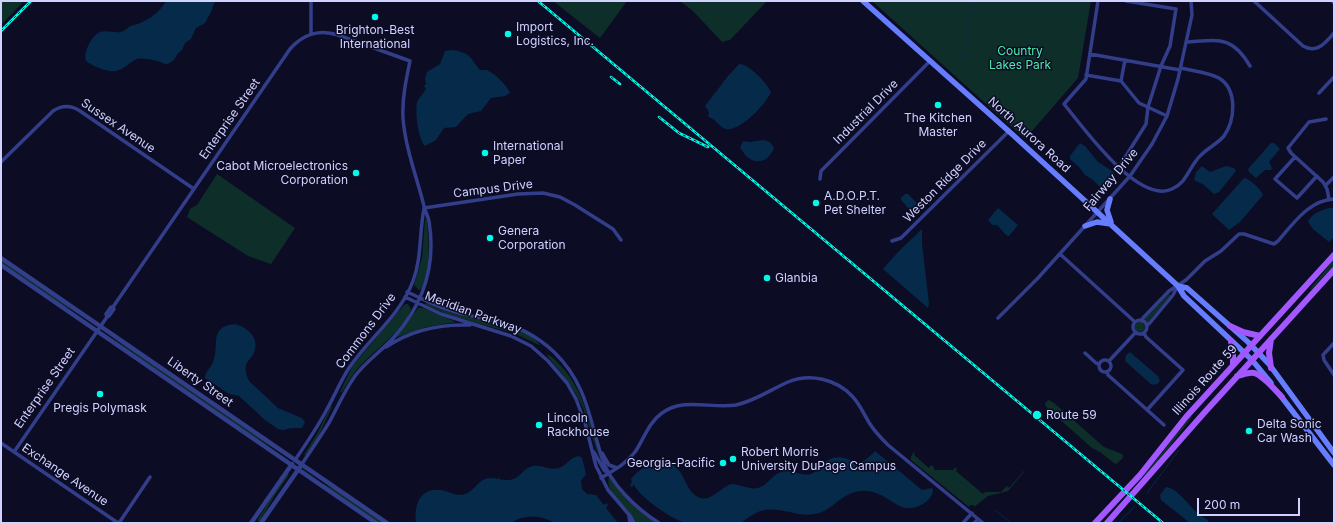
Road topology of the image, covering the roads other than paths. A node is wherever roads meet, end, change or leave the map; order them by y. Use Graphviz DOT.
graph roads {
  1 [pos="311,1"];
  2 [pos="863,1"];
  3 [pos="1098,1"];
  4 [pos="1126,1"];
  5 [pos="1192,1"];
  6 [pos="1254,1"];
  7 [pos="1334,33"];
  8 [pos="311,34"];
  9 [pos="1187,42"];
  10 [pos="1090,54"];
  11 [pos="1125,60"];
  12 [pos="930,61"];
  13 [pos="1161,66"];
  14 [pos="1250,66"];
  15 [pos="1181,69"];
  16 [pos="1086,75"];
  17 [pos="1334,77"];
  18 [pos="1121,81"];
  19 [pos="1319,93"];
  20 [pos="1148,108"];
  21 [pos="1167,116"];
  22 [pos="1326,119"];
  23 [pos="1009,131"];
  24 [pos="1295,156"];
  25 [pos="1,162"];
  26 [pos="1119,167"];
  27 [pos="1130,176"];
  28 [pos="1317,176"];
  29 [pos="1334,177"];
  30 [pos="820,179"];
  31 [pos="1326,185"];
  32 [pos="194,189"];
  33 [pos="1110,199"];
  34 [pos="1329,199"];
  35 [pos="1334,199"];
  36 [pos="424,208"];
  37 [pos="1098,212"];
  38 [pos="1112,224"];
  39 [pos="1085,226"];
  40 [pos="621,240"];
  41 [pos="892,241"];
  42 [pos="1060,254"];
  43 [pos="1334,255"];
  44 [pos="1,258"];
  45 [pos="1,265"];
  46 [pos="1334,270"];
  47 [pos="1178,286"];
  48 [pos="408,292"];
  49 [pos="404,297"];
  50 [pos="420,298"];
  51 [pos="418,304"];
  52 [pos="998,318"];
  53 [pos="1142,321"];
  54 [pos="1135,322"];
  55 [pos="1146,324"];
  56 [pos="100,326"];
  57 [pos="1230,326"];
  58 [pos="480,327"];
  59 [pos="97,331"];
  60 [pos="1136,332"];
  61 [pos="1144,333"];
  62 [pos="1260,336"];
  63 [pos="1271,339"];
  64 [pos="1231,341"];
  65 [pos="1334,343"];
  66 [pos="1251,346"];
  67 [pos="1244,353"];
  68 [pos="1258,353"];
  69 [pos="376,354"];
  70 [pos="1085,354"];
  71 [pos="1252,360"];
  72 [pos="1110,361"];
  73 [pos="1099,364"];
  74 [pos="1233,365"];
  75 [pos="1271,368"];
  76 [pos="1107,372"];
  77 [pos="1334,375"];
  78 [pos="1237,376"];
  79 [pos="1282,397"];
  80 [pos="1147,410"];
  81 [pos="1164,425"];
  82 [pos="1,443"];
  83 [pos="600,450"];
  84 [pos="593,451"];
  85 [pos="1334,451"];
  86 [pos="14,452"];
  87 [pos="295,460"];
  88 [pos="302,464"];
  89 [pos="291,465"];
  90 [pos="1334,465"];
  91 [pos="617,468"];
  92 [pos="298,469"];
  93 [pos="609,473"];
  94 [pos="150,477"];
  95 [pos="601,478"];
  96 [pos="621,489"];
  97 [pos="627,513"];
  98 [pos="972,514"];
  99 [pos="978,518"];
  100 [pos="118,523"];
  101 [pos="251,523"];
  102 [pos="261,523"];
  103 [pos="376,523"];
  104 [pos="388,523"];
  105 [pos="630,523"];
  106 [pos="634,523"];
  107 [pos="659,523"];
  108 [pos="963,523"];
  109 [pos="974,523"];
  110 [pos="983,523"];
  111 [pos="1095,523"];
  112 [pos="1107,523"];
  1 -- 8 [label="street"];
  2 -- 12 [label="main road, North Aurora Road"];
  3 -- 10 [label="street"];
  4 -- 13 [label="street"];
  5 -- 9 [label="street, Fairway Drive"];
  6 -- 7 [label="street"];
  8 -- 32 [label="street, Enterprise Street"];
  8 -- 36 [label="street"];
  9 -- 14 [label="street"];
  9 -- 15 [label="street, Fairway Drive"];
  10 -- 11 [label="street"];
  10 -- 16 [label="street"];
  11 -- 13 [label="street"];
  11 -- 18 [label="street"];
  12 -- 23 [label="main road, North Aurora Road"];
  12 -- 30 [label="street, Industrial Drive"];
  13 -- 15 [label="street"];
  13 -- 20 [label="street"];
  15 -- 21 [label="street, Fairway Drive"];
  15 -- 27 [label="street"];
  16 -- 18 [label="street"];
  16 -- 26 [label="street"];
  17 -- 19 [label="street"];
  18 -- 20 [label="street"];
  20 -- 21 [label="street"];
  20 -- 26 [label="street"];
  21 -- 27 [label="street, Fairway Drive"];
  22 -- 24 [label="street"];
  23 -- 37 [label="main road, North Aurora Road"];
  23 -- 41 [label="street, Weston Ridge Drive"];
  24 -- 28 [label="street"];
  24 -- 28 [label="street"];
  25 -- 32 [label="street, Sussex Avenue"];
  26 -- 27 [label="street"];
  27 -- 33 [label="street, Fairway Drive"];
  28 -- 31 [label="street"];
  29 -- 31 [label="street"];
  31 -- 34 [label="street"];
  32 -- 56 [label="street, Enterprise Street"];
  33 -- 37 [label="street, Fairway Drive"];
  33 -- 38 [label="main road"];
  34 -- 35 [label="street"];
  34 -- 47 [label="street"];
  36 -- 40 [label="street, Campus Drive"];
  36 -- 48 [label="street, Commons Drive"];
  36 -- 50 [label="street, Commons Drive"];
  37 -- 38 [label="main road, North Aurora Road"];
  37 -- 39 [label="street, Fairway Drive"];
  38 -- 39 [label="main road"];
  38 -- 47 [label="main road, North Aurora Road"];
  39 -- 42 [label="street, Fairway Drive"];
  42 -- 52 [label="street, Fairway Drive"];
  42 -- 54 [label="street"];
  43 -- 62 [label="main road, Illinois Route 59"];
  44 -- 56 [label="street, Liberty Street"];
  45 -- 59 [label="street, Liberty Street"];
  46 -- 63 [label="main road, Illinois Route 59"];
  47 -- 53 [label="street"];
  47 -- 55 [label="street"];
  47 -- 57 [label="main road, North Aurora Road"];
  47 -- 64 [label="main road, North Aurora Road"];
  48 -- 49 [label="street, Commons Drive"];
  48 -- 50 [label="street, Meridian Parkway"];
  49 -- 51 [label="street, Meridian Parkway"];
  49 -- 87 [label="street, Commons Drive"];
  50 -- 51 [label="street, Commons Drive"];
  50 -- 83 [label="street, Meridian Parkway"];
  51 -- 58 [label="street, Meridian Parkway"];
  51 -- 69 [label="street, Commons Drive"];
  53 -- 54 [label="street"];
  53 -- 55 [label="street"];
  54 -- 60 [label="street"];
  55 -- 61 [label="street"];
  56 -- 59 [label="street, Enterprise Street"];
  56 -- 87 [label="street, Liberty Street"];
  57 -- 62 [label="main road"];
  57 -- 66 [label="main road, North Aurora Road"];
  58 -- 69 [label="street"];
  58 -- 84 [label="street, Meridian Parkway"];
  59 -- 86 [label="street, Enterprise Street"];
  59 -- 89 [label="street, Liberty Street"];
  60 -- 61 [label="street"];
  60 -- 72 [label="street"];
  61 -- 80 [label="street"];
  62 -- 66 [label="main road, Illinois Route 59"];
  63 -- 68 [label="main road, Illinois Route 59"];
  63 -- 75 [label="main road"];
  64 -- 67 [label="main road, North Aurora Road"];
  64 -- 74 [label="main road"];
  65 -- 77 [label="street"];
  66 -- 67 [label="main road, Illinois Route 59"];
  66 -- 68 [label="main road, North Aurora Road"];
  67 -- 71 [label="main road, North Aurora Road"];
  67 -- 74 [label="main road, Illinois Route 59"];
  68 -- 71 [label="main road, Illinois Route 59"];
  68 -- 75 [label="main road, North Aurora Road"];
  69 -- 88 [label="street, Commons Drive"];
  70 -- 73 [label="street"];
  71 -- 78 [label="main road, Illinois Route 59"];
  71 -- 79 [label="main road, North Aurora Road"];
  72 -- 73 [label="street"];
  72 -- 76 [label="street"];
  73 -- 76 [label="street"];
  74 -- 111 [label="main road, Illinois Route 59"];
  75 -- 85 [label="main road, North Aurora Road"];
  76 -- 80 [label="street"];
  78 -- 79 [label="main road"];
  78 -- 112 [label="main road, Illinois Route 59"];
  79 -- 90 [label="main road, North Aurora Road"];
  80 -- 81 [label="street"];
  82 -- 86 [label="street, Exchange Avenue"];
  83 -- 91 [label="street, Meridian Parkway"];
  83 -- 93 [label="street, Meridian Parkway"];
  84 -- 93 [label="street, Meridian Parkway"];
  84 -- 95 [label="street, Meridian Parkway"];
  86 -- 100 [label="street, Exchange Avenue"];
  87 -- 88 [label="street, Liberty Street"];
  87 -- 89 [label="street, Commons Drive"];
  88 -- 92 [label="street, Commons Drive"];
  88 -- 104 [label="street, Liberty Street"];
  89 -- 92 [label="street, Liberty Street"];
  89 -- 101 [label="street, Commons Drive"];
  91 -- 93 [label="street"];
  91 -- 96 [label="street, Meridian Parkway"];
  91 -- 98 [label="street"];
  92 -- 102 [label="street, Commons Drive"];
  92 -- 103 [label="street, Liberty Street"];
  93 -- 95 [label="street"];
  93 -- 96 [label="street, Meridian Parkway"];
  94 -- 100 [label="street"];
  95 -- 97 [label="street, Meridian Parkway"];
  96 -- 107 [label="street, Meridian Parkway"];
  97 -- 105 [label="street"];
  97 -- 106 [label="street, Meridian Parkway"];
  98 -- 99 [label="street"];
  98 -- 108 [label="street"];
  99 -- 109 [label="street"];
  99 -- 110 [label="street"];
}
